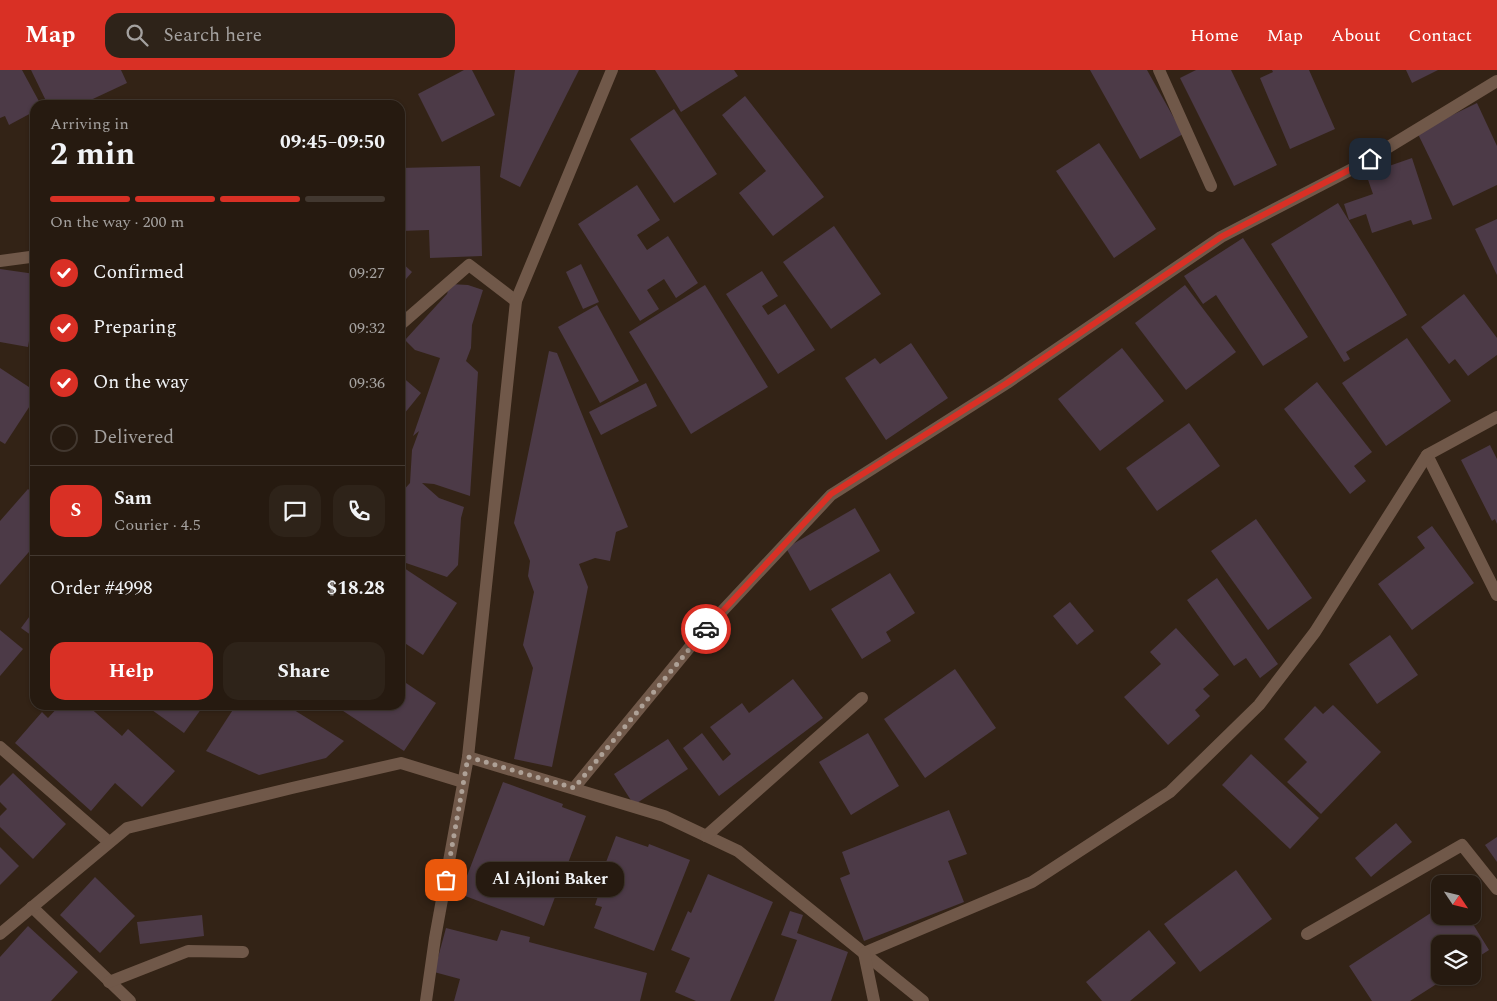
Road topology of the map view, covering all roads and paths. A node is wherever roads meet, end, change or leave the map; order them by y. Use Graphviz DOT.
graph roads {
  1 [pos="612,70"];
  2 [pos="1158,70"];
  3 [pos="1497,81"];
  4 [pos="1211,186"];
  5 [pos="30,257"];
  6 [pos="0,261"];
  7 [pos="516,301"];
  8 [pos="405,321"];
  9 [pos="1497,417"];
  10 [pos="1427,455"];
  11 [pos="1497,595"];
  12 [pos="862,698"];
  13 [pos="0,747"];
  14 [pos="468,757"];
  15 [pos="463,782"];
  16 [pos="574,788"];
  17 [pos="706,836"];
  18 [pos="109,842"];
  19 [pos="1497,889"];
  20 [pos="32,907"];
  21 [pos="0,934"];
  22 [pos="1307,934"];
  23 [pos="243,952"];
  24 [pos="864,953"];
  25 [pos="109,982"];
  26 [pos="130,1001"];
  27 [pos="426,1001"];
  28 [pos="874,1001"];
  29 [pos="923,1001"];
  1 -- 7 [label="street"];
  2 -- 4 [label="street"];
  3 -- 16 [label="street"];
  5 -- 6 [label="street"];
  7 -- 8 [label="street"];
  7 -- 14 [label="street"];
  9 -- 10 [label="street"];
  10 -- 11 [label="street"];
  10 -- 24 [label="street"];
  12 -- 17 [label="street"];
  13 -- 18 [label="street"];
  14 -- 15 [label="street"];
  14 -- 16 [label="street"];
  15 -- 18 [label="street"];
  15 -- 27 [label="street"];
  16 -- 17 [label="street"];
  17 -- 24 [label="street"];
  18 -- 20 [label="street"];
  19 -- 22 [label="street"];
  20 -- 21 [label="street"];
  20 -- 25 [label="street"];
  23 -- 25 [label="street"];
  24 -- 28 [label="street"];
  24 -- 29 [label="street"];
  25 -- 26 [label="street"];
}
